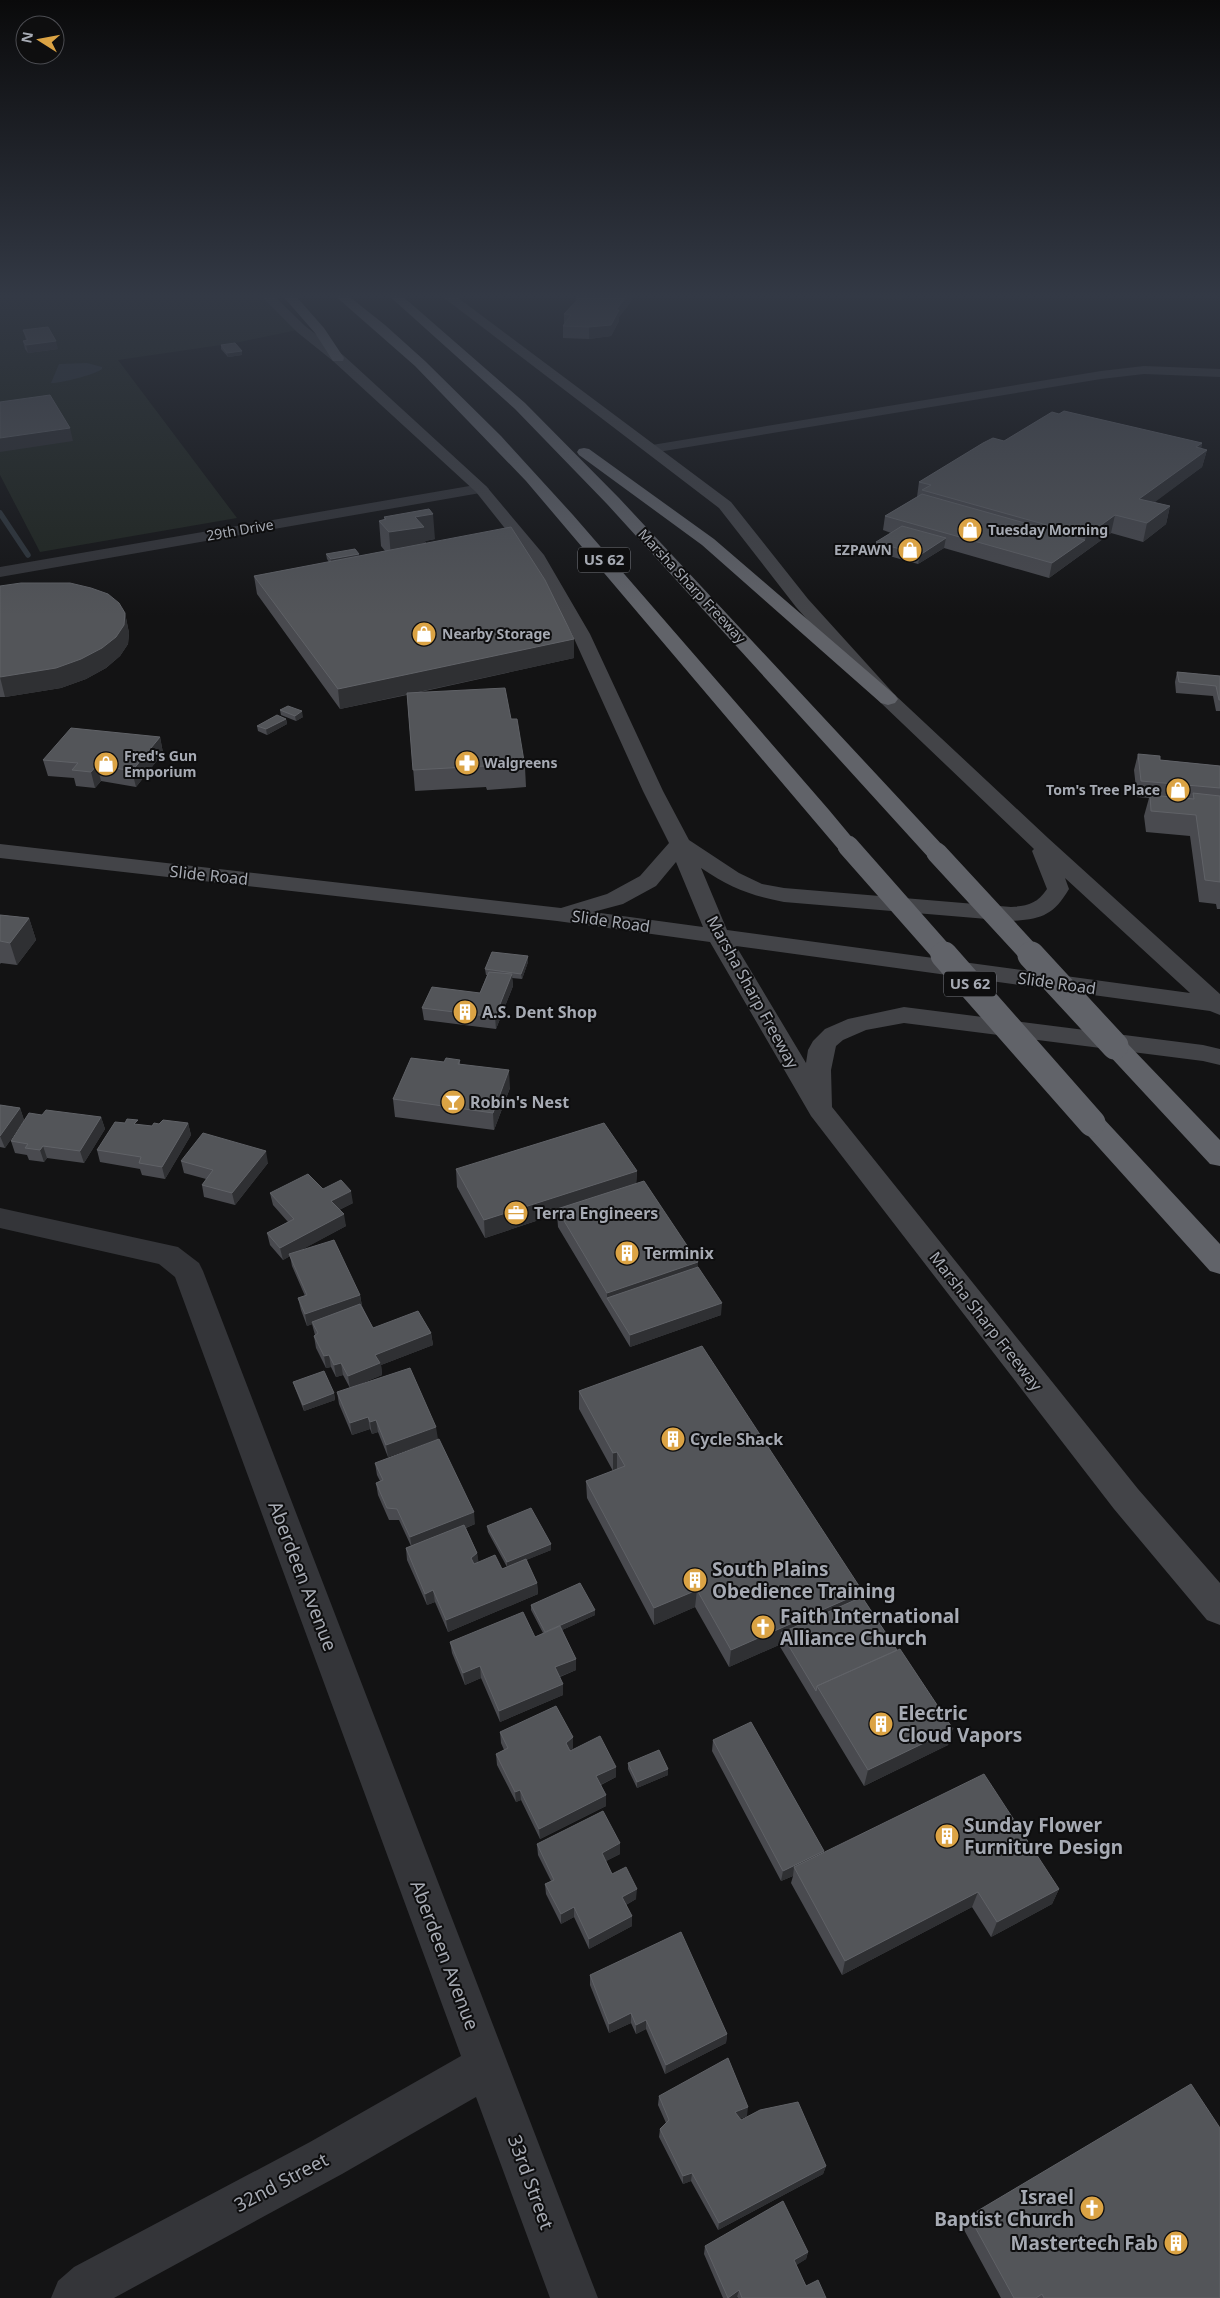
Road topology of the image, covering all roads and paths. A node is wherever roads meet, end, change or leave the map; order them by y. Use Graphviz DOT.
graph roads {
  1 [pos="385,401"];
  2 [pos="457,401"];
  3 [pos="515,401"];
  4 [pos="588,401"];
  5 [pos="948,401"];
  6 [pos="1017,401"];
  7 [pos="520,406"];
  8 [pos="815,424"];
  9 [pos="878,426"];
  10 [pos="831,435"];
  11 [pos="652,449"];
  12 [pos="481,489"];
  13 [pos="0,572"];
  14 [pos="888,699"];
  15 [pos="1040,843"];
  16 [pos="680,844"];
  17 [pos="0,852"];
  18 [pos="557,914"];
  19 [pos="718,936"];
  20 [pos="1219,1005"];
  21 [pos="1220,1057"];
  22 [pos="820,1110"];
  23 [pos="1217,1153"];
  24 [pos="0,1218"];
  25 [pos="1220,1263"];
  26 [pos="1220,1609"];
  27 [pos="487,2066"];
  28 [pos="75,2298"];
  29 [pos="574,2298"];
  1 -- 12 [label="main road, Marsha Sharp Freeway"];
  2 -- 25 [label="highway, US 62, bridge"];
  3 -- 7 [label="highway, Marsha Sharp Freeway / US 62"];
  4 -- 11 [label="main road"];
  5 -- 8 [label="street"];
  6 -- 9 [label="street"];
  7 -- 14 [label="highway"];
  7 -- 23 [label="highway, Marsha Sharp Freeway / US 62, bridge"];
  8 -- 10 [label="street"];
  8 -- 11 [label="street"];
  11 -- 14 [label="main road"];
  12 -- 13 [label="street, 29th Drive"];
  12 -- 16 [label="main road, Marsha Sharp Freeway"];
  14 -- 15 [label="main road"];
  15 -- 16 [label="main road"];
  15 -- 20 [label="main road"];
  16 -- 18 [label="main road"];
  16 -- 19 [label="main road, Marsha Sharp Freeway"];
  17 -- 18 [label="main road, Slide Road"];
  18 -- 19 [label="main road, Slide Road"];
  19 -- 20 [label="main road, Slide Road"];
  19 -- 22 [label="main road, Marsha Sharp Freeway"];
  21 -- 22 [label="main road"];
  22 -- 26 [label="main road, Marsha Sharp Freeway"];
  24 -- 27 [label="street, Aberdeen Avenue"];
  27 -- 28 [label="street, 32nd Street"];
  27 -- 29 [label="street, 33rd Street"];
}
